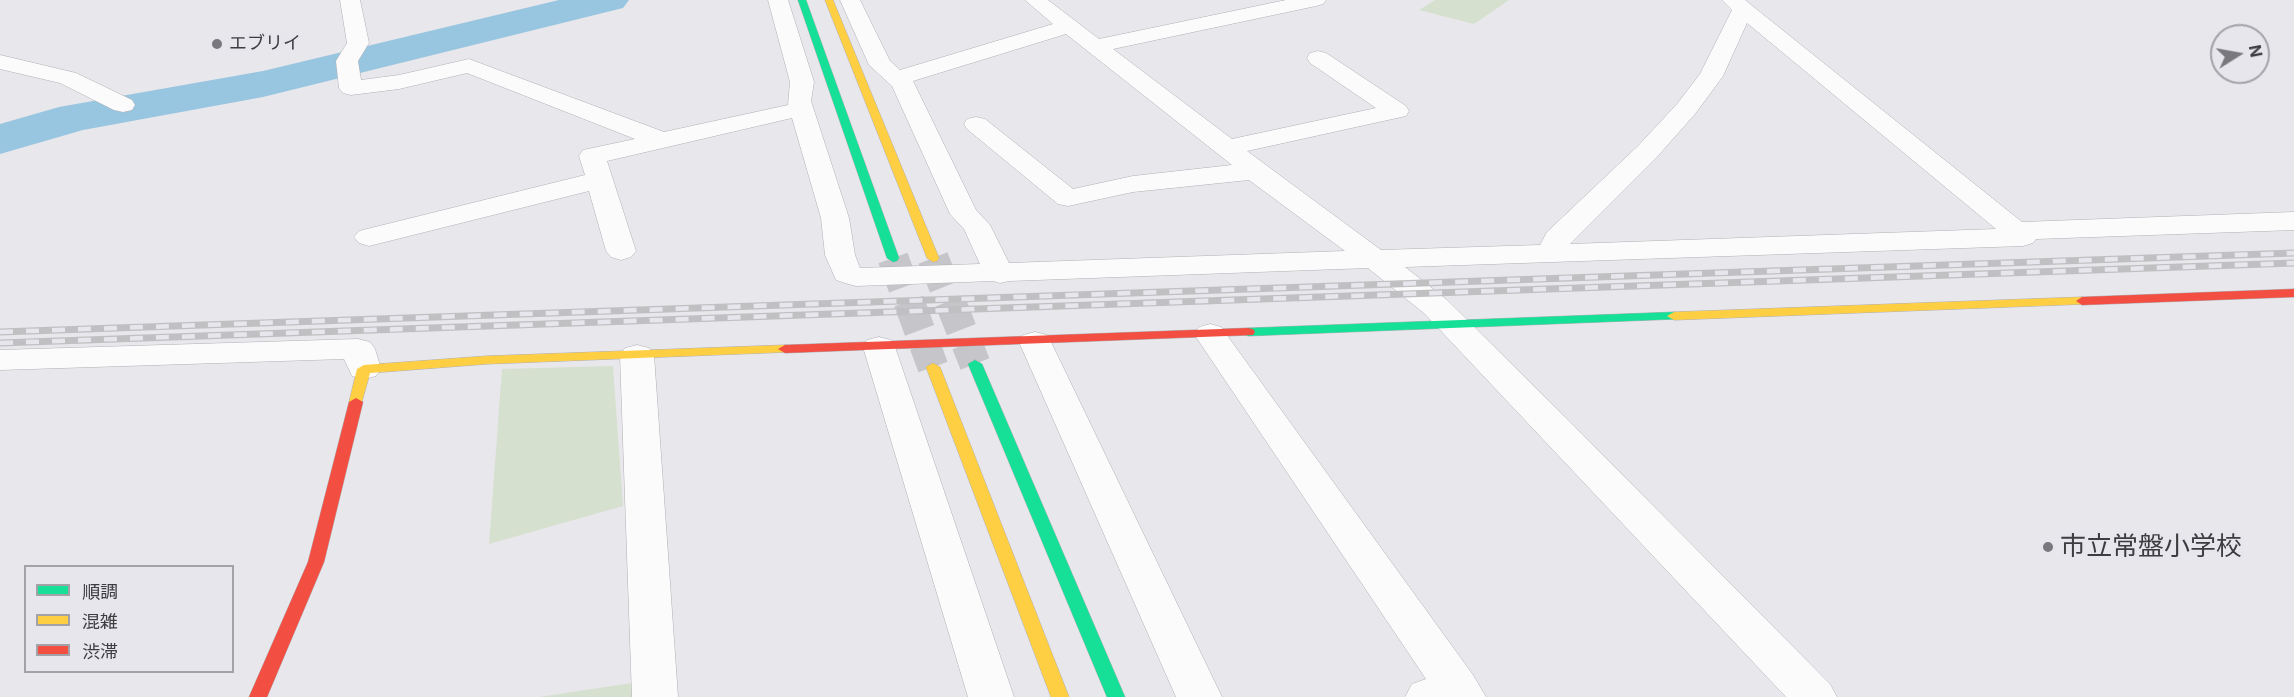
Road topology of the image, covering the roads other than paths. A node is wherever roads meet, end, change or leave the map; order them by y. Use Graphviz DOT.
graph roads {
  1 [pos="350,0"];
  2 [pos="777,0"];
  3 [pos="802,0"];
  4 [pos="829,0"];
  5 [pos="850,0"];
  6 [pos="1035,0"];
  7 [pos="1316,0"];
  8 [pos="1738,4"];
  9 [pos="1070,26"];
  10 [pos="1095,46"];
  11 [pos="1318,58"];
  12 [pos="0,62"];
  13 [pos="899,78"];
  14 [pos="123,105"];
  15 [pos="801,109"];
  16 [pos="976,124"];
  17 [pos="664,141"];
  18 [pos="1227,148"];
  19 [pos="1254,171"];
  20 [pos="599,180"];
  21 [pos="2294,221"];
  22 [pos="2015,231"];
  23 [pos="369,237"];
  24 [pos="621,251"];
  25 [pos="1552,254"];
  26 [pos="893,258"];
  27 [pos="933,258"];
  28 [pos="1374,260"];
  29 [pos="1000,274"];
  30 [pos="2294,293"];
  31 [pos="1453,324"];
  32 [pos="1210,334"];
  33 [pos="1035,342"];
  34 [pos="879,347"];
  35 [pos="637,356"];
  36 [pos="0,360"];
  37 [pos="975,364"];
  38 [pos="933,367"];
  39 [pos="364,369"];
  40 [pos="1449,694"];
  41 [pos="258,697"];
  42 [pos="655,697"];
  43 [pos="991,697"];
  44 [pos="1060,697"];
  45 [pos="1116,697"];
  46 [pos="1199,697"];
  47 [pos="1814,697"];
  1 -- 17 [label="street"];
  2 -- 15 [label="street"];
  3 -- 26 [label="street"];
  4 -- 27 [label="street"];
  5 -- 13 [label="street"];
  6 -- 9 [label="street"];
  7 -- 10 [label="street"];
  8 -- 22 [label="street"];
  8 -- 25 [label="street"];
  9 -- 10 [label="street"];
  9 -- 13 [label="street"];
  10 -- 18 [label="street"];
  11 -- 18 [label="street"];
  12 -- 14 [label="street"];
  13 -- 29 [label="street"];
  15 -- 17 [label="street"];
  15 -- 29 [label="street"];
  16 -- 19 [label="street"];
  17 -- 20 [label="street"];
  18 -- 19 [label="street"];
  19 -- 28 [label="street"];
  20 -- 23 [label="street"];
  20 -- 24 [label="street"];
  21 -- 22 [label="street"];
  22 -- 25 [label="street"];
  25 -- 28 [label="street"];
  28 -- 29 [label="street"];
  28 -- 31 [label="street"];
  30 -- 31 [label="street"];
  31 -- 32 [label="street"];
  31 -- 47 [label="street"];
  32 -- 33 [label="street"];
  32 -- 40 [label="street"];
  33 -- 34 [label="street"];
  33 -- 46 [label="street"];
  34 -- 35 [label="street"];
  34 -- 43 [label="street"];
  35 -- 39 [label="street"];
  35 -- 42 [label="street"];
  36 -- 39 [label="street"];
  37 -- 45 [label="street"];
  38 -- 44 [label="street"];
  39 -- 41 [label="street"];
}
